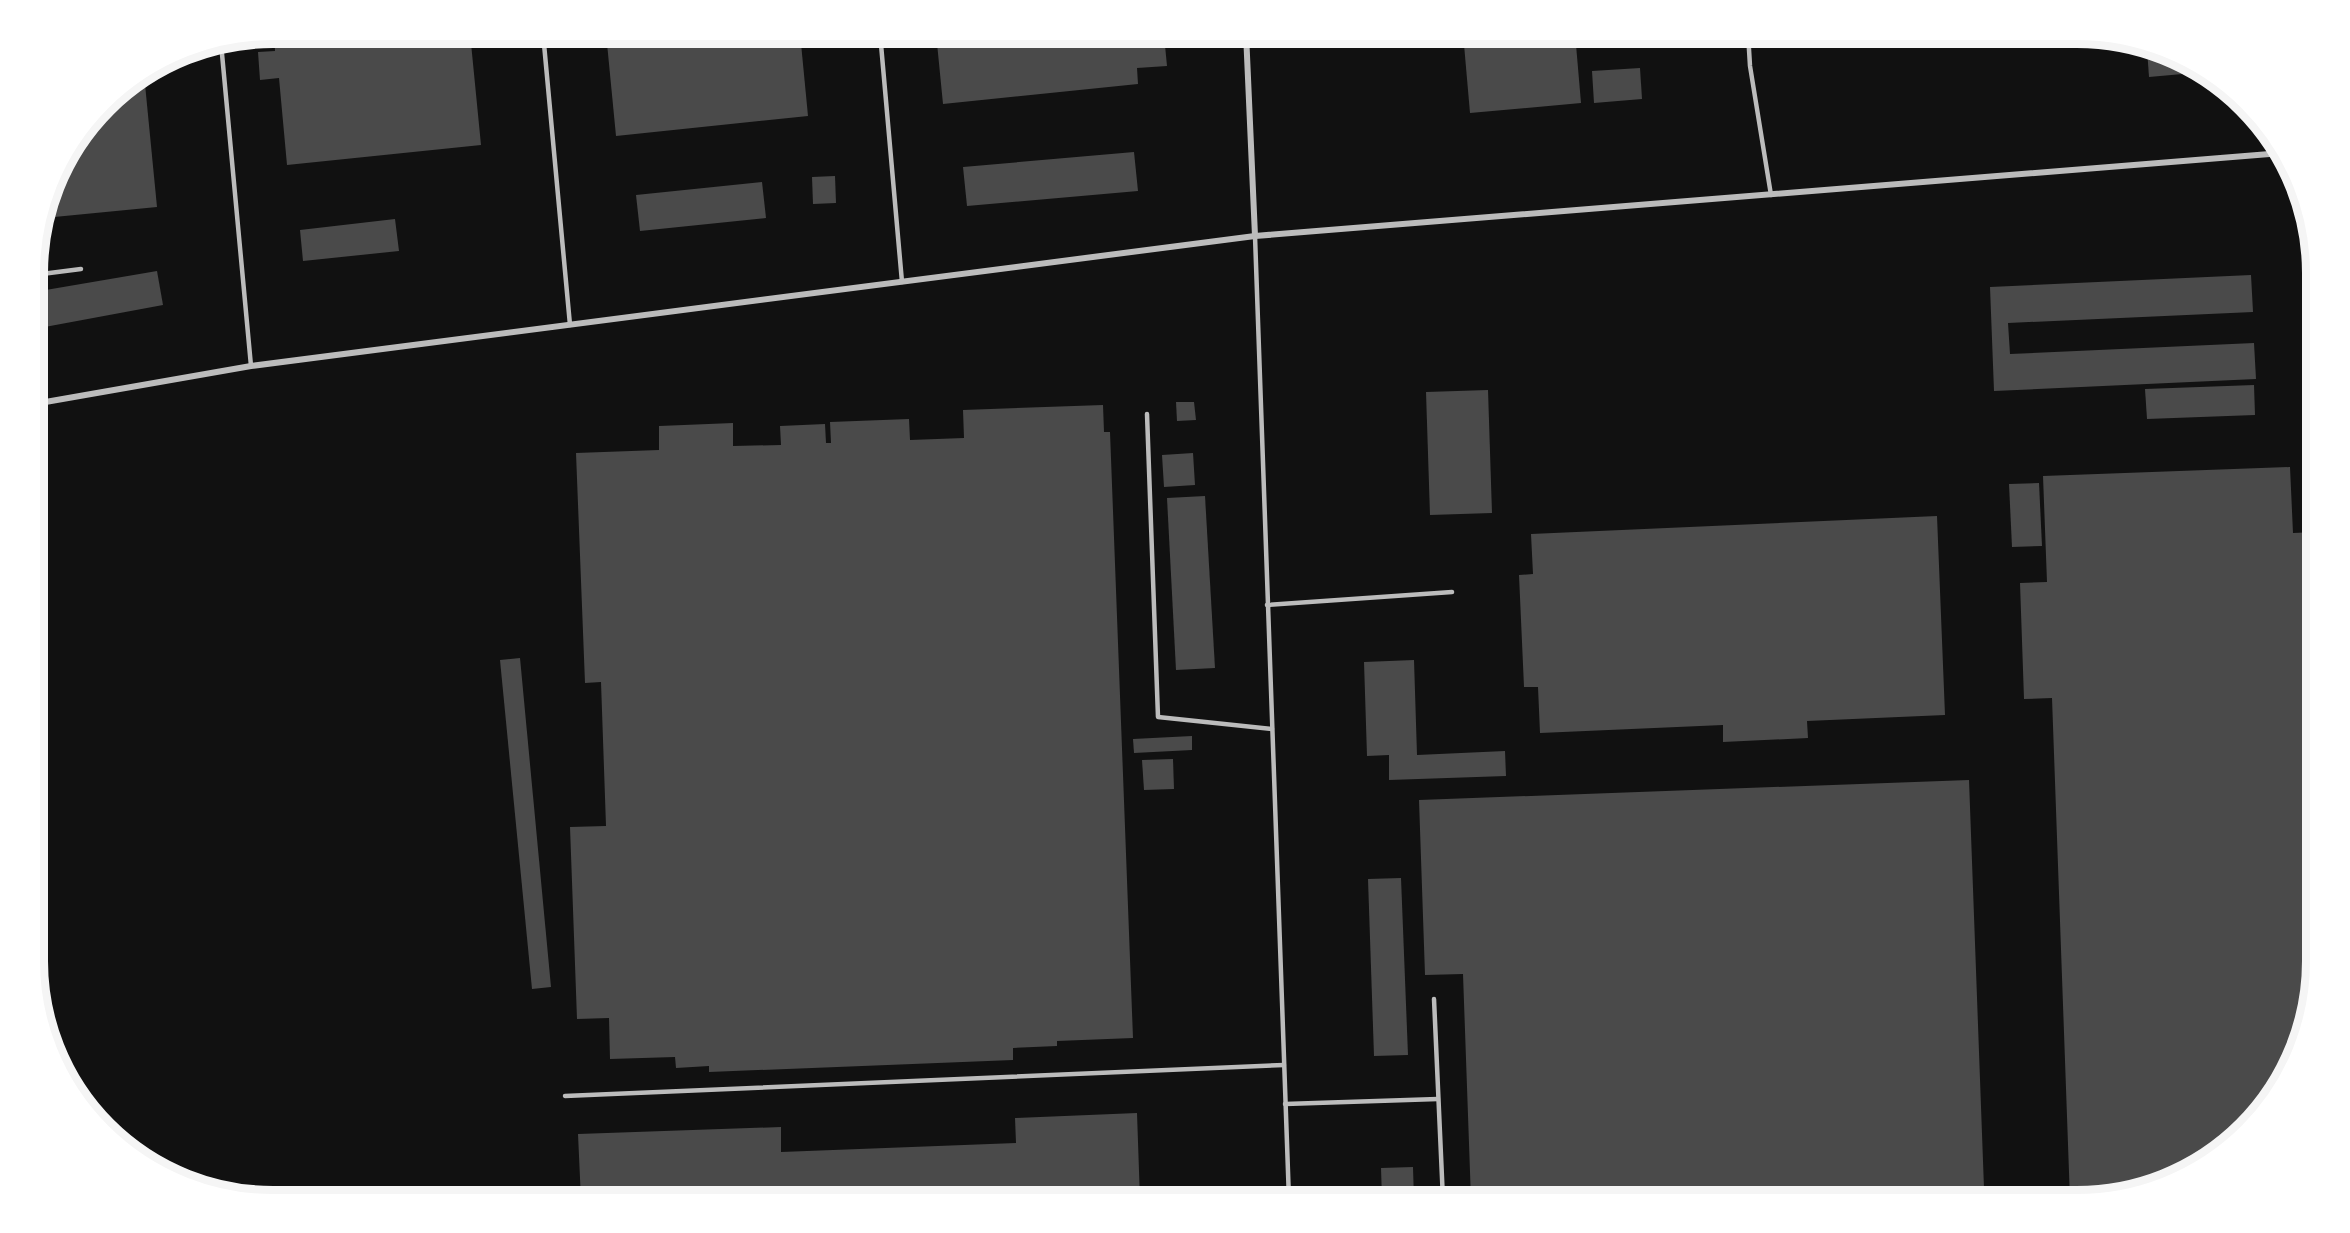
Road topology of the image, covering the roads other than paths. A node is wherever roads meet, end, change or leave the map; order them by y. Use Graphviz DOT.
graph roads {
  1 [pos="544,44"];
  2 [pos="881,44"];
  3 [pos="1246,44"];
  4 [pos="1749,44"];
  5 [pos="223,49"];
  6 [pos="2273,154"];
  7 [pos="1772,195"];
  8 [pos="1255,237"];
  9 [pos="81,269"];
  10 [pos="44,273"];
  11 [pos="902,282"];
  12 [pos="570,325"];
  13 [pos="251,366"];
  14 [pos="44,402"];
  15 [pos="1147,414"];
  16 [pos="1452,592"];
  17 [pos="1267,605"];
  18 [pos="1272,729"];
  19 [pos="1434,999"];
  20 [pos="1284,1065"];
  21 [pos="565,1096"];
  22 [pos="1438,1099"];
  23 [pos="1286,1104"];
  24 [pos="1289,1190"];
  25 [pos="1443,1190"];
  1 -- 12 [label="lane"];
  2 -- 11 [label="lane"];
  3 -- 8 [label="street"];
  4 -- 7 [label="lane"];
  5 -- 13 [label="lane"];
  6 -- 7 [label="street"];
  7 -- 8 [label="street"];
  8 -- 11 [label="street"];
  8 -- 17 [label="lane"];
  9 -- 10 [label="lane"];
  11 -- 12 [label="street"];
  12 -- 13 [label="street"];
  13 -- 14 [label="street"];
  15 -- 18 [label="lane"];
  16 -- 17 [label="lane"];
  17 -- 18 [label="lane"];
  18 -- 20 [label="lane"];
  19 -- 22 [label="lane"];
  20 -- 21 [label="lane"];
  20 -- 23 [label="lane"];
  22 -- 23 [label="lane"];
  22 -- 25 [label="lane"];
  23 -- 24 [label="lane"];
}
